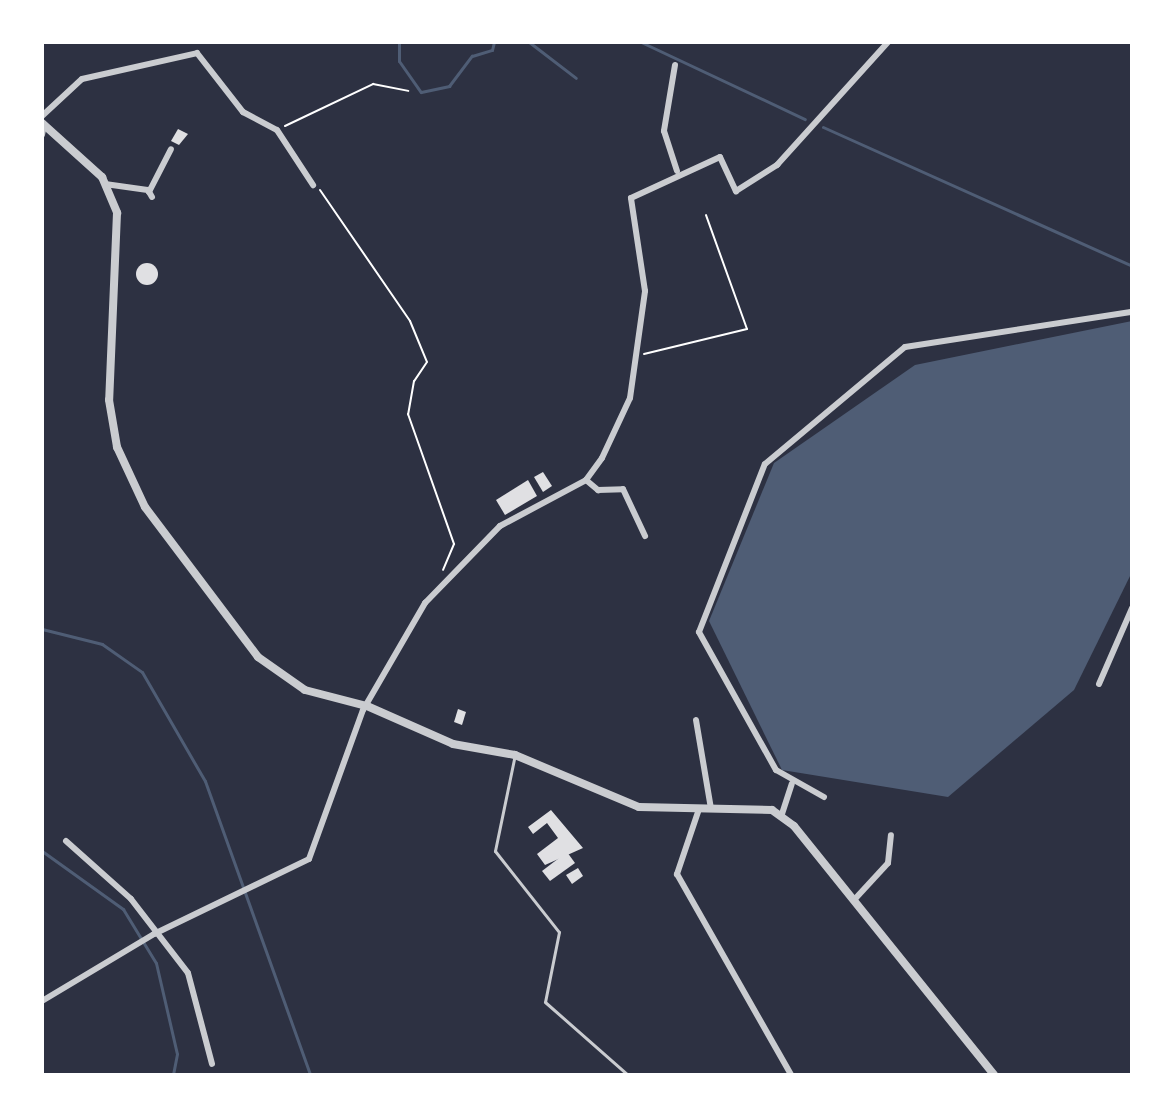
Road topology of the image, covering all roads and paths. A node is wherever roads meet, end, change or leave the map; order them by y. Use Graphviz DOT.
graph roads {
  1 [pos="888,42"];
  2 [pos="675,65"];
  3 [pos="408,91"];
  4 [pos="42,116"];
  5 [pos="42,129"];
  6 [pos="277,130"];
  7 [pos="171,149"];
  8 [pos="677,171"];
  9 [pos="105,184"];
  10 [pos="313,185"];
  11 [pos="706,215"];
  12 [pos="1132,312"];
  13 [pos="635,355"];
  14 [pos="586,480"];
  15 [pos="645,536"];
  16 [pos="446,582"];
  17 [pos="1132,608"];
  18 [pos="1099,684"];
  19 [pos="367,706"];
  20 [pos="696,720"];
  21 [pos="515,755"];
  22 [pos="792,784"];
  23 [pos="824,797"];
  24 [pos="699,809"];
  25 [pos="711,809"];
  26 [pos="781,817"];
  27 [pos="891,835"];
  28 [pos="66,841"];
  29 [pos="854,900"];
  30 [pos="160,931"];
  31 [pos="42,1001"];
  32 [pos="212,1064"];
  33 [pos="628,1075"];
  34 [pos="791,1075"];
  35 [pos="994,1075"];
  1 -- 8 [label="street"];
  2 -- 8 [label="street"];
  3 -- 6 [label="path"];
  4 -- 6 [label="street"];
  5 -- 9 [label="street"];
  6 -- 10 [label="street"];
  7 -- 9 [label="street"];
  8 -- 13 [label="street"];
  9 -- 19 [label="street"];
  10 -- 16 [label="path"];
  11 -- 13 [label="path"];
  12 -- 22 [label="street"];
  13 -- 14 [label="street"];
  14 -- 15 [label="street"];
  14 -- 16 [label="street"];
  16 -- 19 [label="street"];
  17 -- 18 [label="street"];
  19 -- 21 [label="street"];
  19 -- 30 [label="street"];
  20 -- 25 [label="street"];
  21 -- 24 [label="street"];
  21 -- 33 [label="lane"];
  22 -- 23 [label="street"];
  22 -- 26 [label="street"];
  24 -- 25 [label="street"];
  24 -- 34 [label="street"];
  25 -- 26 [label="street"];
  26 -- 29 [label="street"];
  27 -- 29 [label="street"];
  28 -- 30 [label="street"];
  29 -- 35 [label="street"];
  30 -- 31 [label="street"];
  30 -- 32 [label="street"];
}
